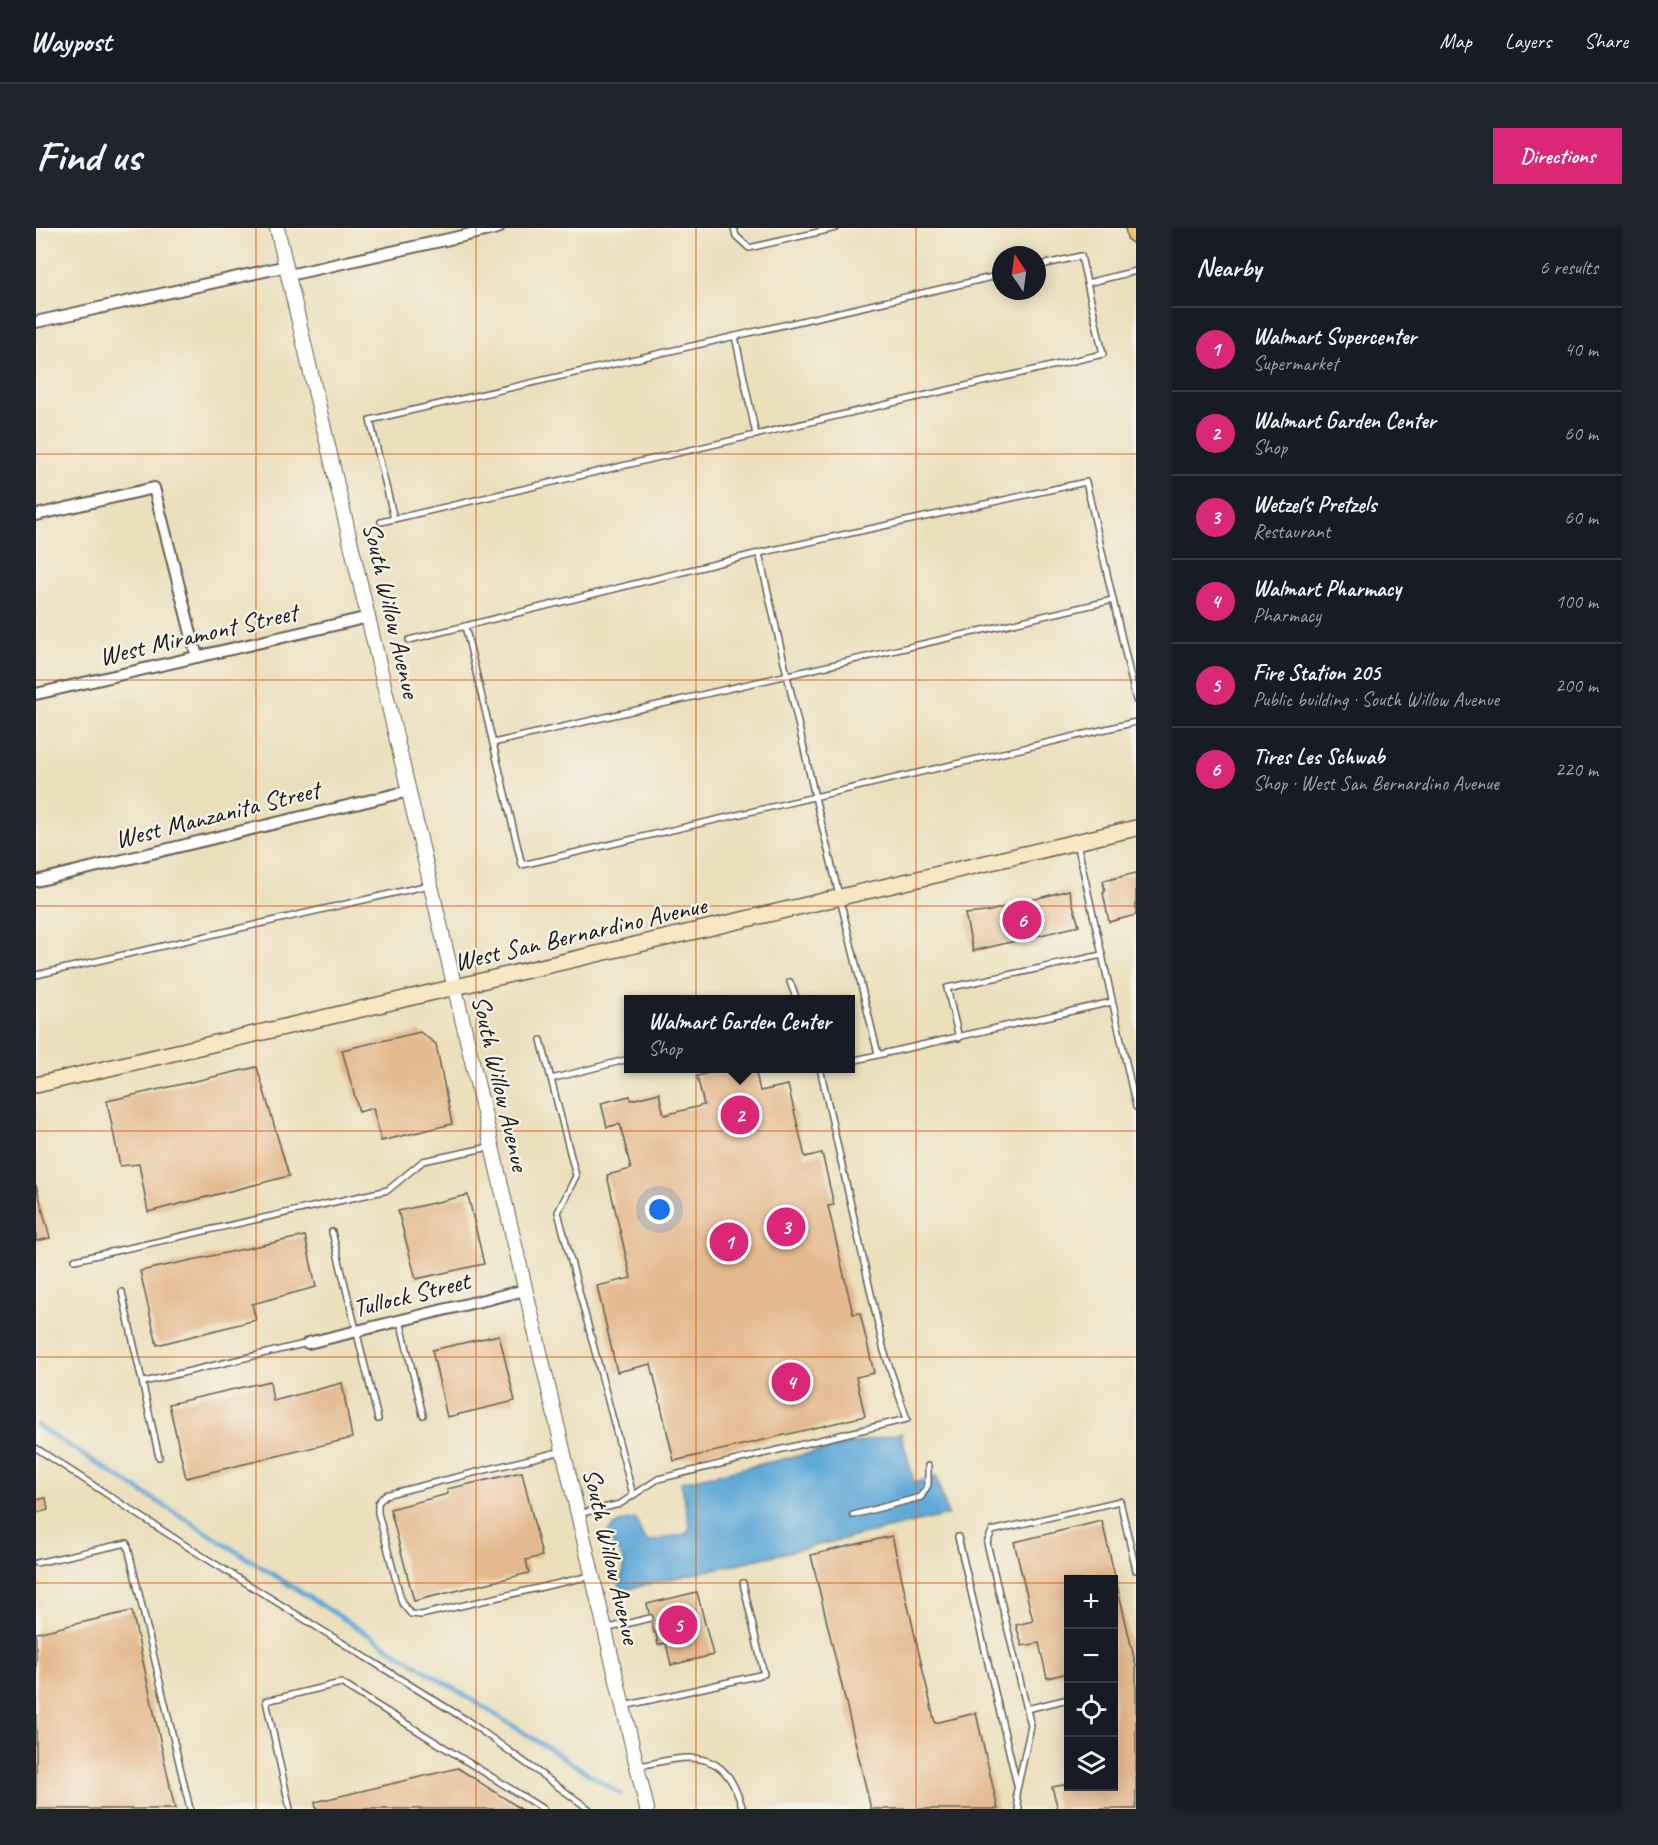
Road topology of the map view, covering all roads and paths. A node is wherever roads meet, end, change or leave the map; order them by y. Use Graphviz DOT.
graph roads {
  1 [pos="278,228"];
  2 [pos="498,228"];
  3 [pos="734,228"];
  4 [pos="836,228"];
  5 [pos="1134,228"];
  6 [pos="1136,234"];
  7 [pos="1046,264"];
  8 [pos="288,271"];
  9 [pos="1136,271"];
  10 [pos="992,277"];
  11 [pos="1087,283"];
  12 [pos="36,322"];
  13 [pos="735,336"];
  14 [pos="756,435"];
  15 [pos="36,515"];
  16 [pos="394,519"];
  17 [pos="381,522"];
  18 [pos="759,553"];
  19 [pos="1113,600"];
  20 [pos="369,617"];
  21 [pos="465,626"];
  22 [pos="409,640"];
  23 [pos="197,657"];
  24 [pos="787,674"];
  25 [pos="36,694"];
  26 [pos="1136,700"];
  27 [pos="1136,722"];
  28 [pos="493,743"];
  29 [pos="409,791"];
  30 [pos="815,797"];
  31 [pos="1136,828"];
  32 [pos="1077,842"];
  33 [pos="36,881"];
  34 [pos="430,884"];
  35 [pos="840,896"];
  36 [pos="1102,955"];
  37 [pos="36,975"];
  38 [pos="790,982"];
  39 [pos="454,987"];
  40 [pos="796,995"];
  41 [pos="1112,1002"];
  42 [pos="959,1038"];
  43 [pos="541,1040"];
  44 [pos="878,1054"];
  45 [pos="624,1060"];
  46 [pos="855,1060"];
  47 [pos="821,1073"];
  48 [pos="551,1079"];
  49 [pos="36,1085"];
  50 [pos="1136,1106"];
  51 [pos="492,1146"];
  52 [pos="332,1232"];
  53 [pos="75,1260"];
  54 [pos="525,1290"];
  55 [pos="122,1292"];
  56 [pos="400,1320"];
  57 [pos="356,1331"];
  58 [pos="308,1343"];
  59 [pos="144,1382"];
  60 [pos="423,1415"];
  61 [pos="378,1419"];
  62 [pos="36,1448"];
  63 [pos="563,1450"];
  64 [pos="159,1457"];
  65 [pos="928,1466"];
  66 [pos="633,1495"];
  67 [pos="578,1514"];
  68 [pos="853,1515"];
  69 [pos="958,1537"];
  70 [pos="36,1563"];
  71 [pos="1136,1570"];
  72 [pos="592,1576"];
  73 [pos="743,1583"];
  74 [pos="650,1618"];
  75 [pos="605,1629"];
  76 [pos="1064,1700"];
  77 [pos="623,1706"];
  78 [pos="1027,1709"];
  79 [pos="637,1766"];
  80 [pos="1017,1786"];
  81 [pos="190,1809"];
  82 [pos="290,1809"];
  83 [pos="543,1809"];
  84 [pos="590,1809"];
  85 [pos="647,1809"];
  86 [pos="744,1809"];
  87 [pos="1019,1809"];
  1 -- 8 [label="street, South Willow Avenue"];
  2 -- 8 [label="street"];
  3 -- 4 [label="lane"];
  5 -- 6 [label="main road"];
  7 -- 11 [label="lane"];
  8 -- 12 [label="street"];
  8 -- 20 [label="street, South Willow Avenue"];
  9 -- 11 [label="lane"];
  10 -- 13 [label="lane"];
  11 -- 14 [label="lane"];
  13 -- 14 [label="lane"];
  13 -- 16 [label="lane"];
  14 -- 16 [label="lane"];
  15 -- 23 [label="street"];
  16 -- 17 [label="lane"];
  18 -- 19 [label="lane"];
  18 -- 21 [label="lane"];
  18 -- 24 [label="lane"];
  19 -- 24 [label="lane"];
  19 -- 26 [label="lane"];
  20 -- 23 [label="street, West Miramont Street"];
  20 -- 29 [label="street, South Willow Avenue"];
  21 -- 22 [label="lane"];
  21 -- 28 [label="lane"];
  23 -- 25 [label="street, West Miramont Street"];
  24 -- 28 [label="lane"];
  24 -- 30 [label="lane"];
  27 -- 30 [label="lane"];
  28 -- 30 [label="lane"];
  29 -- 33 [label="street, West Manzanita Street"];
  29 -- 34 [label="street, South Willow Avenue"];
  30 -- 35 [label="lane"];
  31 -- 32 [label="main road, West San Bernardino Avenue"];
  32 -- 35 [label="main road, West San Bernardino Avenue"];
  32 -- 36 [label="lane"];
  34 -- 37 [label="lane"];
  34 -- 39 [label="street, South Willow Avenue"];
  35 -- 39 [label="main road, West San Bernardino Avenue"];
  35 -- 44 [label="lane"];
  36 -- 41 [label="lane"];
  36 -- 42 [label="lane"];
  38 -- 40 [label="lane"];
  39 -- 49 [label="main road, West San Bernardino Avenue"];
  39 -- 51 [label="street, South Willow Avenue"];
  41 -- 42 [label="lane"];
  41 -- 50 [label="lane"];
  42 -- 44 [label="lane"];
  43 -- 48 [label="lane"];
  44 -- 46 [label="lane"];
  45 -- 48 [label="lane"];
  47 -- 66 [label="lane"];
  48 -- 66 [label="lane"];
  51 -- 53 [label="lane"];
  51 -- 54 [label="street, South Willow Avenue"];
  52 -- 57 [label="lane"];
  54 -- 56 [label="street, Tullock Street"];
  54 -- 63 [label="street, South Willow Avenue"];
  55 -- 59 [label="lane"];
  56 -- 57 [label="street, Tullock Street"];
  56 -- 60 [label="lane"];
  57 -- 58 [label="street, Tullock Street"];
  57 -- 61 [label="lane"];
  58 -- 59 [label="lane"];
  59 -- 64 [label="lane"];
  62 -- 84 [label="lane"];
  63 -- 67 [label="street, South Willow Avenue"];
  63 -- 72 [label="lane"];
  65 -- 68 [label="lane"];
  66 -- 67 [label="lane"];
  67 -- 72 [label="street, South Willow Avenue"];
  69 -- 80 [label="lane"];
  70 -- 81 [label="lane"];
  71 -- 78 [label="lane"];
  72 -- 75 [label="street, South Willow Avenue"];
  73 -- 77 [label="lane"];
  74 -- 75 [label="lane"];
  75 -- 77 [label="street, South Willow Avenue"];
  76 -- 78 [label="lane"];
  77 -- 79 [label="street, South Willow Avenue"];
  78 -- 80 [label="lane"];
  79 -- 85 [label="street, South Willow Avenue"];
  79 -- 86 [label="lane"];
  80 -- 87 [label="lane"];
  82 -- 83 [label="lane"];
}
